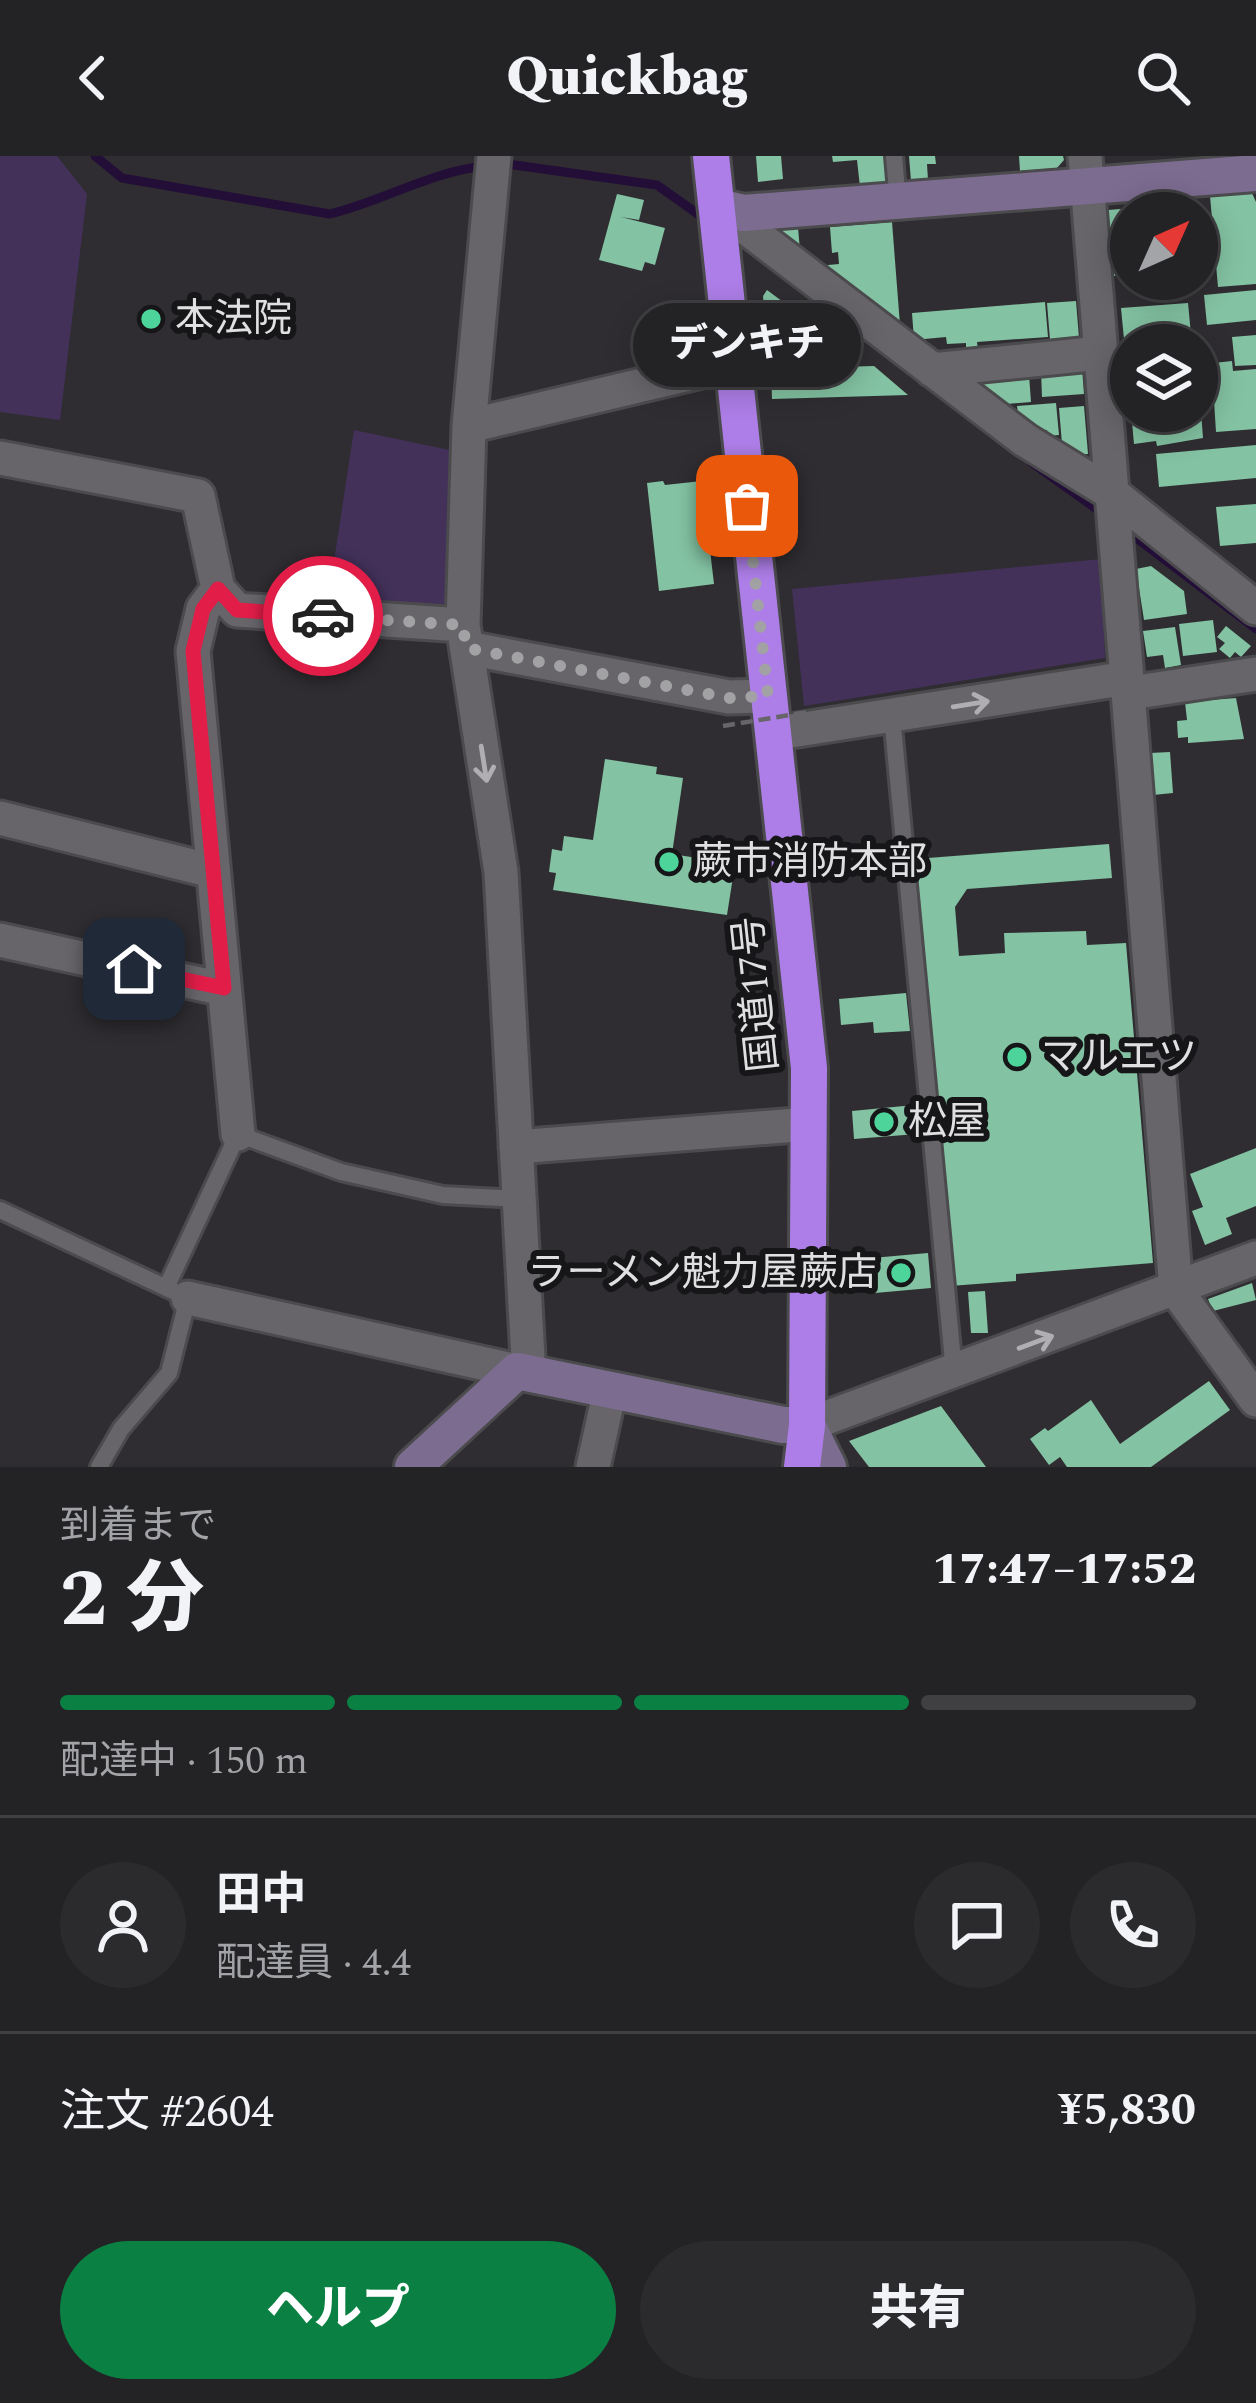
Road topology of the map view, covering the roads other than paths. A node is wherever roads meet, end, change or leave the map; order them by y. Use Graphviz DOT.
graph roads {
  1 [pos="894,156"];
  2 [pos="703,157"];
  3 [pos="492,167"];
  4 [pos="1087,172"];
  5 [pos="1256,173"];
  6 [pos="898,203"];
  7 [pos="720,222"];
  8 [pos="1101,353"];
  9 [pos="731,364"];
  10 [pos="932,370"];
  11 [pos="469,426"];
  12 [pos="0,458"];
  13 [pos="1113,500"];
  14 [pos="218,589"];
  15 [pos="1256,608"];
  16 [pos="465,636"];
  17 [pos="1256,674"];
  18 [pos="1128,686"];
  19 [pos="768,696"];
  20 [pos="892,716"];
  21 [pos="772,734"];
  22 [pos="0,818"];
  23 [pos="212,871"];
  24 [pos="0,940"];
  25 [pos="224,988"];
  26 [pos="809,1124"];
  27 [pos="238,1134"];
  28 [pos="516,1147"];
  29 [pos="519,1199"];
  30 [pos="0,1210"];
  31 [pos="1256,1258"];
  32 [pos="1176,1290"];
  33 [pos="177,1293"];
  34 [pos="522,1364"];
  35 [pos="954,1373"];
  36 [pos="610,1390"];
  37 [pos="1256,1400"];
  38 [pos="807,1425"];
  39 [pos="99,1467"];
  40 [pos="413,1467"];
  41 [pos="593,1467"];
  42 [pos="802,1467"];
  43 [pos="828,1467"];
  1 -- 6 [label="lane"];
  2 -- 7 [label="highway, 国道17号"];
  3 -- 11 [label="street"];
  4 -- 5 [label="street"];
  4 -- 6 [label="street"];
  4 -- 8 [label="street"];
  6 -- 7 [label="street"];
  7 -- 9 [label="highway, 国道17号"];
  7 -- 10 [label="street"];
  8 -- 10 [label="street"];
  8 -- 13 [label="street"];
  9 -- 11 [label="street"];
  9 -- 19 [label="highway, 国道17号"];
  10 -- 13 [label="street"];
  11 -- 16 [label="street"];
  12 -- 14 [label="street"];
  13 -- 15 [label="street"];
  13 -- 18 [label="street"];
  14 -- 16 [label="street"];
  14 -- 23 [label="street"];
  16 -- 19 [label="street"];
  16 -- 28 [label="street, one-way"];
  17 -- 18 [label="street"];
  20 -- 18 [label="street, one-way"];
  18 -- 32 [label="street"];
  19 -- 21 [label="highway, 国道17号"];
  20 -- 21 [label="street"];
  20 -- 35 [label="lane"];
  21 -- 26 [label="highway, 国道17号"];
  22 -- 23 [label="street"];
  23 -- 25 [label="street"];
  24 -- 25 [label="street"];
  25 -- 27 [label="street"];
  26 -- 28 [label="street"];
  26 -- 38 [label="highway, 国道17号"];
  27 -- 29 [label="lane"];
  27 -- 33 [label="lane"];
  28 -- 29 [label="street"];
  29 -- 34 [label="street"];
  30 -- 33 [label="lane"];
  31 -- 32 [label="street"];
  35 -- 32 [label="street, one-way"];
  32 -- 37 [label="street"];
  33 -- 34 [label="street"];
  33 -- 39 [label="lane"];
  34 -- 36 [label="street"];
  34 -- 40 [label="street"];
  35 -- 38 [label="street"];
  36 -- 38 [label="street"];
  36 -- 41 [label="street"];
  38 -- 42 [label="highway, 国道17号"];
  38 -- 43 [label="street"];
}
